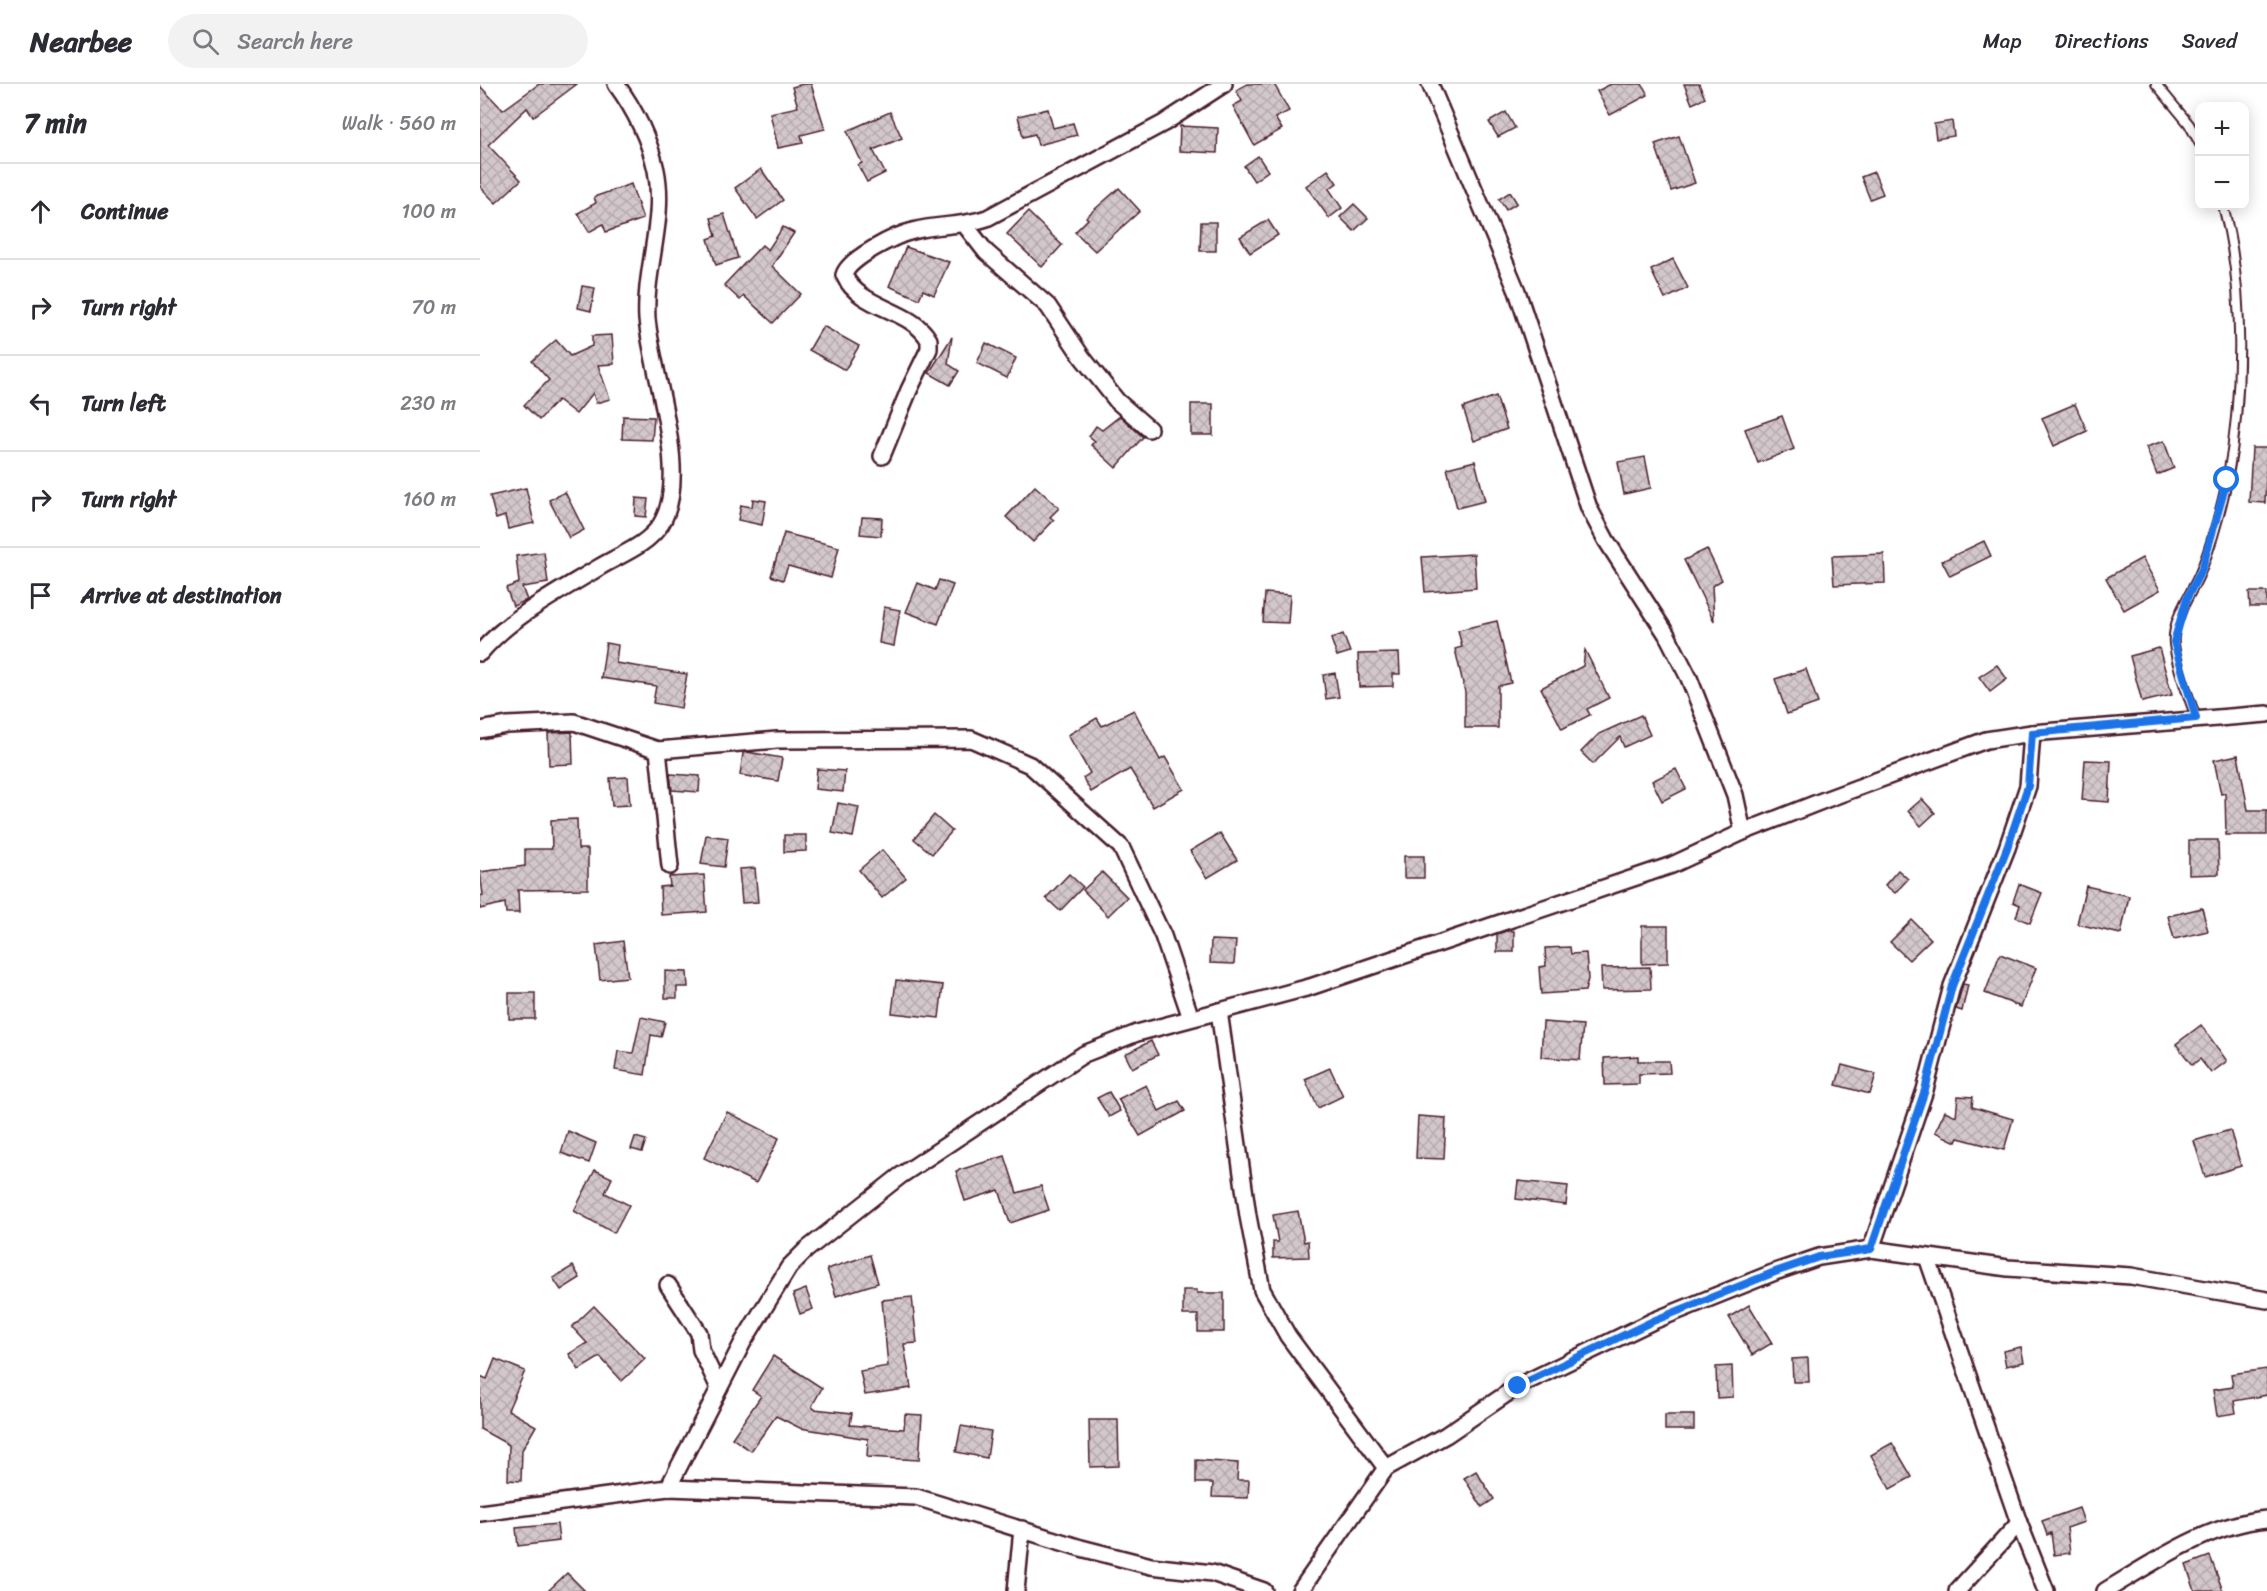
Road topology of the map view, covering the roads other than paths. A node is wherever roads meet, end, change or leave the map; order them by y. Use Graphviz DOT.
graph roads {
  1 [pos="616,84"];
  2 [pos="1224,84"];
  3 [pos="1430,84"];
  4 [pos="2156,84"];
  5 [pos="2195,136"];
  6 [pos="2224,210"];
  7 [pos="965,225"];
  8 [pos="1149,429"];
  9 [pos="882,456"];
  10 [pos="480,653"];
  11 [pos="2267,714"];
  12 [pos="2196,718"];
  13 [pos="480,730"];
  14 [pos="2032,733"];
  15 [pos="658,750"];
  16 [pos="1743,832"];
  17 [pos="670,866"];
  18 [pos="1219,1011"];
  19 [pos="1191,1018"];
  20 [pos="1871,1249"];
  21 [pos="1927,1257"];
  22 [pos="668,1285"];
  23 [pos="2267,1300"];
  24 [pos="719,1388"];
  25 [pos="1386,1468"];
  26 [pos="668,1488"];
  27 [pos="480,1513"];
  28 [pos="2267,1520"];
  29 [pos="2019,1523"];
  30 [pos="1022,1529"];
  31 [pos="1016,1591"];
  32 [pos="1264,1591"];
  33 [pos="1300,1591"];
  34 [pos="1957,1591"];
  35 [pos="2046,1591"];
  36 [pos="2105,1591"];
  1 -- 10 [label="street"];
  2 -- 7 [label="street"];
  3 -- 16 [label="street"];
  4 -- 5 [label="lane"];
  6 -- 12 [label="lane"];
  7 -- 8 [label="street"];
  7 -- 9 [label="street"];
  11 -- 12 [label="street"];
  12 -- 14 [label="street"];
  13 -- 15 [label="street"];
  14 -- 16 [label="street"];
  14 -- 20 [label="street"];
  15 -- 17 [label="street"];
  15 -- 19 [label="street"];
  16 -- 18 [label="street"];
  18 -- 19 [label="street"];
  18 -- 25 [label="street"];
  19 -- 24 [label="street"];
  20 -- 21 [label="street"];
  20 -- 25 [label="street"];
  21 -- 23 [label="street"];
  21 -- 29 [label="street"];
  22 -- 24 [label="street"];
  24 -- 26 [label="street"];
  25 -- 33 [label="street"];
  26 -- 27 [label="street"];
  26 -- 30 [label="street"];
  28 -- 36 [label="street"];
  29 -- 34 [label="street"];
  29 -- 35 [label="street"];
  30 -- 31 [label="street"];
  30 -- 32 [label="street"];
}
